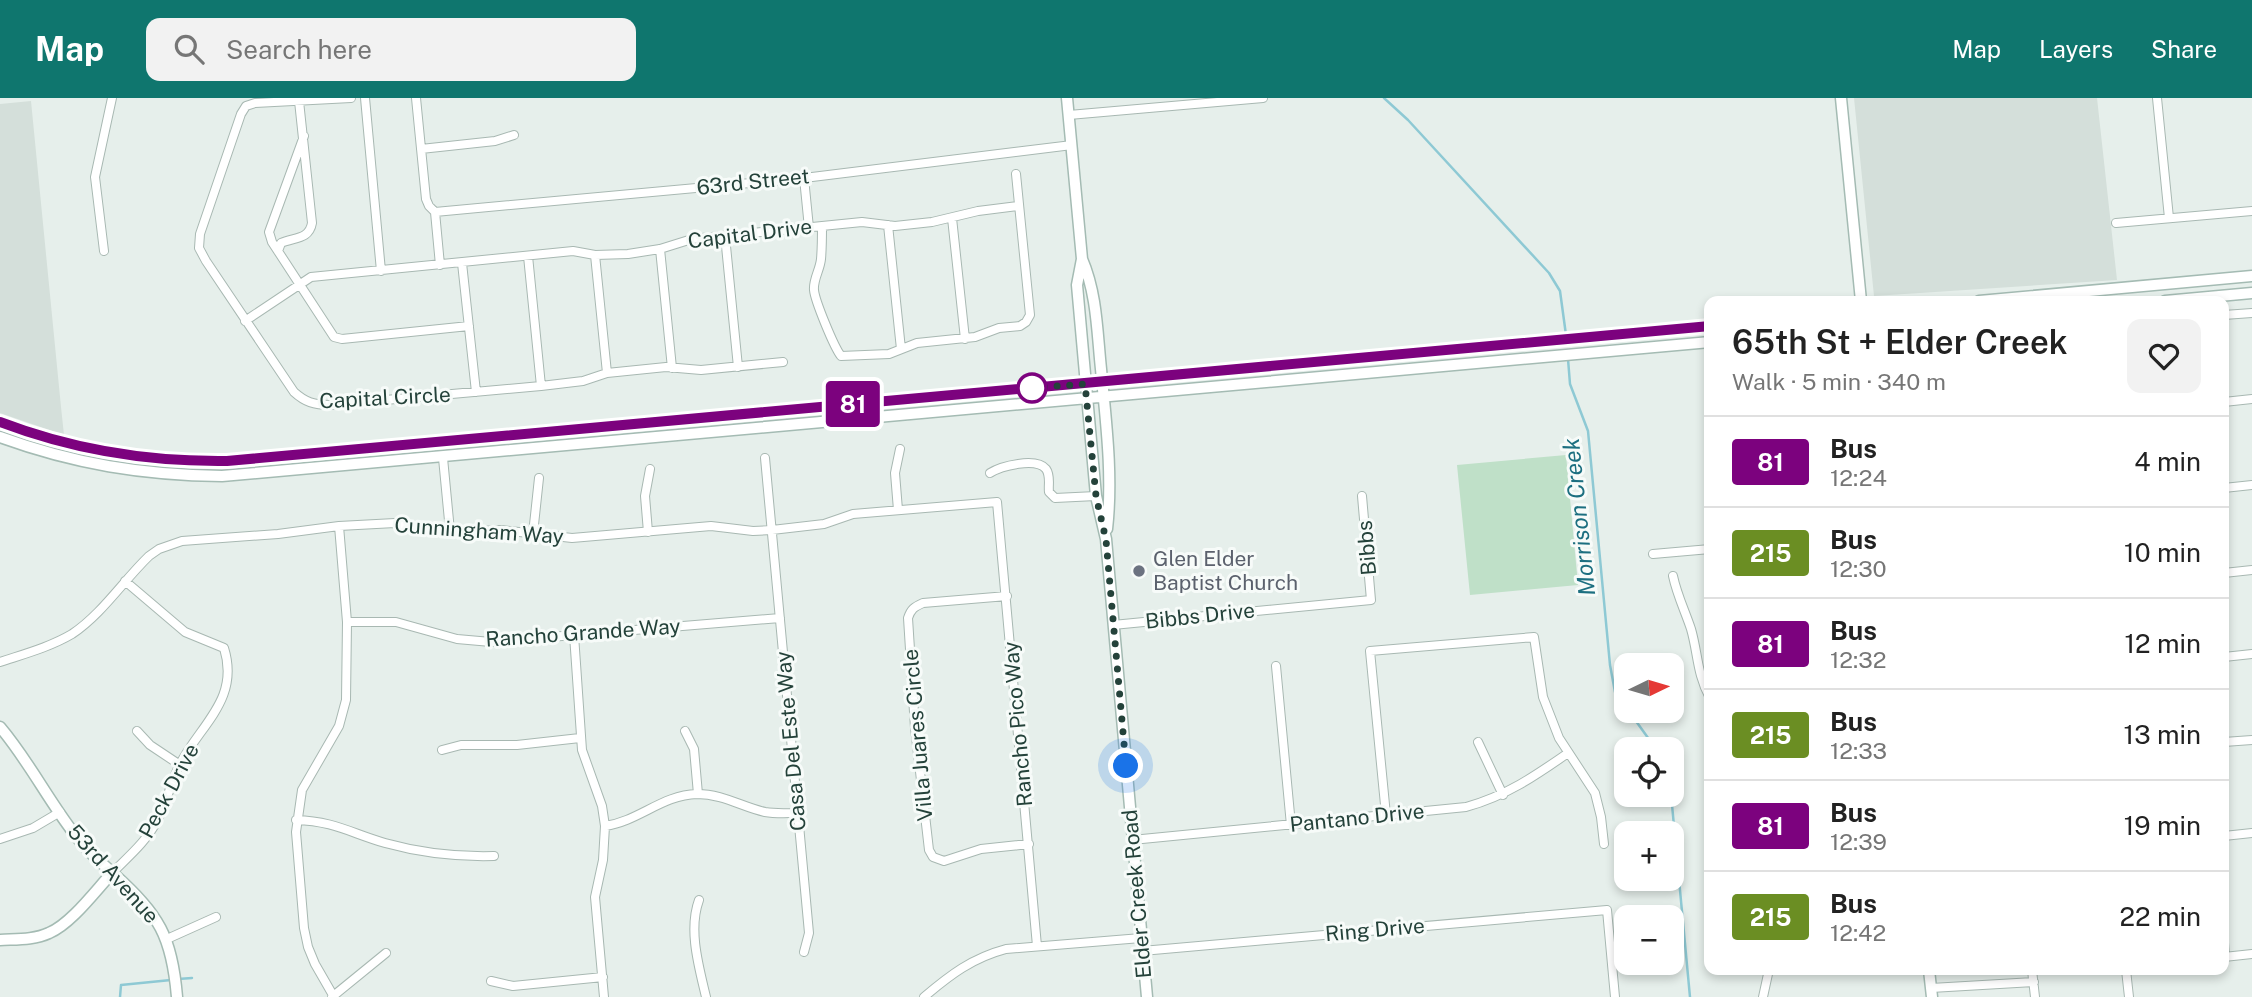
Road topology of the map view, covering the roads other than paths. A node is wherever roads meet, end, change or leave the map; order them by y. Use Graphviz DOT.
graph roads {
  1 [pos="112,98"];
  2 [pos="351,98"];
  3 [pos="365,98"];
  4 [pos="416,98"];
  5 [pos="1067,98"];
  6 [pos="1263,98"];
  7 [pos="1842,98"];
  8 [pos="2157,98"];
  9 [pos="299,101"];
  10 [pos="1069,115"];
  11 [pos="514,135"];
  12 [pos="304,136"];
  13 [pos="1072,145"];
  14 [pos="421,149"];
  15 [pos="1016,174"];
  16 [pos="804,178"];
  17 [pos="1018,206"];
  18 [pos="2252,211"];
  19 [pos="435,212"];
  20 [pos="952,218"];
  21 [pos="2169,218"];
  22 [pos="2116,223"];
  23 [pos="888,225"];
  24 [pos="822,226"];
  25 [pos="809,228"];
  26 [pos="725,236"];
  27 [pos="660,249"];
  28 [pos="104,251"];
  29 [pos="278,251"];
  30 [pos="595,255"];
  31 [pos="528,256"];
  32 [pos="1083,259"];
  33 [pos="462,263"];
  34 [pos="440,265"];
  35 [pos="381,271"];
  36 [pos="2252,276"];
  37 [pos="300,286"];
  38 [pos="2252,293"];
  39 [pos="1861,296"];
  40 [pos="2034,296"];
  41 [pos="2219,296"];
  42 [pos="2252,313"];
  43 [pos="2229,315"];
  44 [pos="245,321"];
  45 [pos="469,326"];
  46 [pos="1704,327"];
  47 [pos="965,339"];
  48 [pos="1704,343"];
  49 [pos="901,349"];
  50 [pos="783,362"];
  51 [pos="738,367"];
  52 [pos="672,368"];
  53 [pos="607,373"];
  54 [pos="1102,382"];
  55 [pos="1085,384"];
  56 [pos="541,386"];
  57 [pos="476,392"];
  58 [pos="1103,398"];
  59 [pos="2252,399"];
  60 [pos="1087,400"];
  61 [pos="2229,401"];
  62 [pos="0,422"];
  63 [pos="0,437"];
  64 [pos="900,449"];
  65 [pos="443,458"];
  66 [pos="765,458"];
  67 [pos="650,469"];
  68 [pos="990,473"];
  69 [pos="539,478"];
  70 [pos="2252,485"];
  71 [pos="2229,487"];
  72 [pos="1096,496"];
  73 [pos="1362,496"];
  74 [pos="997,502"];
  75 [pos="898,510"];
  76 [pos="339,526"];
  77 [pos="772,530"];
  78 [pos="450,531"];
  79 [pos="648,532"];
  80 [pos="533,534"];
  81 [pos="1106,540"];
  82 [pos="1704,549"];
  83 [pos="1653,554"];
  84 [pos="2252,570"];
  85 [pos="2229,572"];
  86 [pos="1673,576"];
  87 [pos="125,581"];
  88 [pos="1007,596"];
  89 [pos="1371,600"];
  90 [pos="780,618"];
  91 [pos="347,622"];
  92 [pos="1113,625"];
  93 [pos="574,635"];
  94 [pos="2252,654"];
  95 [pos="2229,656"];
  96 [pos="0,662"];
  97 [pos="1276,666"];
  98 [pos="1704,685"];
  99 [pos="0,727"];
  100 [pos="685,730"];
  101 [pos="136,731"];
  102 [pos="580,738"];
  103 [pos="2252,740"];
  104 [pos="1478,742"];
  105 [pos="2229,742"];
  106 [pos="442,750"];
  107 [pos="1568,753"];
  108 [pos="180,765"];
  109 [pos="698,794"];
  110 [pos="1503,795"];
  111 [pos="60,812"];
  112 [pos="798,813"];
  113 [pos="1386,815"];
  114 [pos="296,820"];
  115 [pos="1291,825"];
  116 [pos="605,826"];
  117 [pos="2252,833"];
  118 [pos="2229,835"];
  119 [pos="0,839"];
  120 [pos="1132,840"];
  121 [pos="1029,844"];
  122 [pos="1604,844"];
  123 [pos="494,856"];
  124 [pos="113,873"];
  125 [pos="699,900"];
  126 [pos="216,917"];
  127 [pos="1141,938"];
  128 [pos="167,939"];
  129 [pos="0,940"];
  130 [pos="1037,946"];
  131 [pos="1142,951"];
  132 [pos="804,952"];
  133 [pos="386,953"];
  134 [pos="2252,954"];
  135 [pos="2229,956"];
  136 [pos="1768,975"];
  137 [pos="1929,975"];
  138 [pos="2033,975"];
  139 [pos="2127,975"];
  140 [pos="603,977"];
  141 [pos="491,981"];
  142 [pos="2034,982"];
  143 [pos="1931,993"];
  144 [pos="177,997"];
  145 [pos="333,997"];
  146 [pos="604,997"];
  147 [pos="706,997"];
  148 [pos="924,997"];
  149 [pos="1147,997"];
  150 [pos="1615,997"];
  151 [pos="1763,997"];
  152 [pos="2035,997"];
  153 [pos="2129,997"];
  1 -- 28 [label="street"];
  2 -- 9 [label="street, Capital Circle"];
  3 -- 35 [label="street"];
  4 -- 14 [label="street"];
  5 -- 10 [label="main road, Elder Creek Road"];
  6 -- 10 [label="street"];
  7 -- 39 [label="main road"];
  8 -- 21 [label="street"];
  9 -- 12 [label="street"];
  9 -- 44 [label="street, Capital Circle"];
  10 -- 13 [label="main road, Elder Creek Road"];
  11 -- 14 [label="street"];
  12 -- 29 [label="street"];
  12 -- 29 [label="street"];
  13 -- 16 [label="street, 63rd Street"];
  13 -- 32 [label="main road, Elder Creek Road"];
  14 -- 19 [label="street"];
  15 -- 17 [label="street"];
  16 -- 19 [label="street, 63rd Street"];
  16 -- 25 [label="street"];
  17 -- 20 [label="street, Capital Drive"];
  17 -- 47 [label="street"];
  18 -- 21 [label="street"];
  19 -- 34 [label="street"];
  20 -- 23 [label="street, Capital Drive"];
  20 -- 47 [label="street"];
  21 -- 22 [label="street"];
  23 -- 24 [label="street, Capital Drive"];
  23 -- 49 [label="street"];
  24 -- 25 [label="street, Capital Drive"];
  24 -- 49 [label="street"];
  25 -- 26 [label="street, Capital Drive"];
  26 -- 27 [label="street, Capital Drive"];
  26 -- 51 [label="street"];
  27 -- 30 [label="street, Capital Drive"];
  27 -- 52 [label="street"];
  29 -- 37 [label="street"];
  30 -- 31 [label="street, Capital Drive"];
  30 -- 53 [label="street"];
  31 -- 33 [label="street, Capital Drive"];
  31 -- 56 [label="street"];
  32 -- 54 [label="main road, Elder Creek Road"];
  32 -- 55 [label="main road, Elder Creek Road"];
  33 -- 34 [label="street, Capital Drive"];
  33 -- 45 [label="street"];
  34 -- 35 [label="street, Capital Drive"];
  35 -- 37 [label="street, Capital Drive"];
  36 -- 40 [label="main road"];
  37 -- 44 [label="street, Capital Drive"];
  37 -- 45 [label="street"];
  38 -- 41 [label="main road"];
  42 -- 43 [label="street"];
  44 -- 57 [label="street, Capital Circle"];
  45 -- 57 [label="street"];
  46 -- 54 [label="main road"];
  47 -- 49 [label="street"];
  48 -- 58 [label="main road"];
  50 -- 51 [label="street, Capital Circle"];
  51 -- 52 [label="street, Capital Circle"];
  52 -- 53 [label="street, Capital Circle"];
  53 -- 56 [label="street, Capital Circle"];
  54 -- 55 [label="main road"];
  54 -- 58 [label="main road, Elder Creek Road"];
  55 -- 60 [label="main road, Elder Creek Road"];
  55 -- 62 [label="main road"];
  56 -- 57 [label="street, Capital Circle"];
  58 -- 60 [label="main road"];
  58 -- 81 [label="main road, Elder Creek Road"];
  59 -- 61 [label="street"];
  60 -- 65 [label="main road"];
  60 -- 72 [label="main road, Elder Creek Road"];
  63 -- 65 [label="main road"];
  64 -- 75 [label="street"];
  65 -- 78 [label="street"];
  66 -- 77 [label="street, Casa Del Este Way"];
  67 -- 79 [label="street"];
  68 -- 72 [label="street"];
  69 -- 80 [label="street"];
  70 -- 71 [label="street"];
  72 -- 81 [label="main road, Elder Creek Road"];
  73 -- 89 [label="street, Bibbs"];
  74 -- 75 [label="street, Cunningham Way"];
  74 -- 88 [label="street, Rancho Pico Way"];
  75 -- 77 [label="street, Cunningham Way"];
  76 -- 78 [label="street, Cunningham Way"];
  76 -- 87 [label="street, Cunningham Way"];
  76 -- 91 [label="street"];
  77 -- 79 [label="street, Cunningham Way"];
  77 -- 90 [label="street, Casa Del Este Way"];
  78 -- 80 [label="street, Cunningham Way"];
  79 -- 80 [label="street, Cunningham Way"];
  81 -- 92 [label="main road, Elder Creek Road"];
  82 -- 83 [label="street"];
  84 -- 85 [label="street"];
  86 -- 98 [label="street"];
  87 -- 96 [label="street, Cunningham Way"];
  87 -- 108 [label="street, Peck Drive"];
  88 -- 121 [label="street, Rancho Pico Way"];
  88 -- 121 [label="street, Villa Juares Circle"];
  89 -- 92 [label="street, Bibbs Drive"];
  90 -- 93 [label="street, Rancho Grande Way"];
  90 -- 112 [label="street, Casa Del Este Way"];
  91 -- 93 [label="street, Rancho Grande Way"];
  91 -- 114 [label="street"];
  92 -- 120 [label="main road, Elder Creek Road"];
  93 -- 102 [label="street"];
  94 -- 95 [label="street"];
  97 -- 115 [label="street"];
  99 -- 111 [label="main road, 53rd Avenue"];
  100 -- 109 [label="street"];
  101 -- 108 [label="street"];
  102 -- 106 [label="street"];
  102 -- 116 [label="street"];
  103 -- 105 [label="street"];
  104 -- 110 [label="street"];
  107 -- 110 [label="street, Pantano Drive"];
  107 -- 113 [label="street"];
  107 -- 122 [label="street"];
  108 -- 124 [label="street, Peck Drive"];
  109 -- 112 [label="street"];
  109 -- 116 [label="street"];
  110 -- 113 [label="street, Pantano Drive"];
  111 -- 119 [label="street"];
  111 -- 124 [label="main road, 53rd Avenue"];
  112 -- 132 [label="street, Casa Del Este Way"];
  113 -- 115 [label="street, Pantano Drive"];
  114 -- 123 [label="street"];
  114 -- 145 [label="street"];
  115 -- 120 [label="street, Pantano Drive"];
  116 -- 140 [label="street"];
  117 -- 118 [label="street"];
  120 -- 127 [label="main road, Elder Creek Road"];
  121 -- 130 [label="street, Rancho Pico Way"];
  124 -- 128 [label="main road, 53rd Avenue"];
  124 -- 129 [label="main road, Peck Drive"];
  125 -- 147 [label="street"];
  126 -- 128 [label="street"];
  127 -- 130 [label="street"];
  127 -- 131 [label="main road, Elder Creek Road"];
  128 -- 144 [label="main road, 53rd Avenue"];
  130 -- 148 [label="street"];
  131 -- 149 [label="main road, Elder Creek Road"];
  131 -- 150 [label="street, Ring Drive"];
  133 -- 145 [label="street"];
  134 -- 135 [label="street"];
  136 -- 151 [label="street"];
  137 -- 143 [label="main road"];
  138 -- 142 [label="street"];
  139 -- 153 [label="street"];
  140 -- 141 [label="street"];
  140 -- 146 [label="street"];
  142 -- 143 [label="street"];
  142 -- 152 [label="street"];
}
